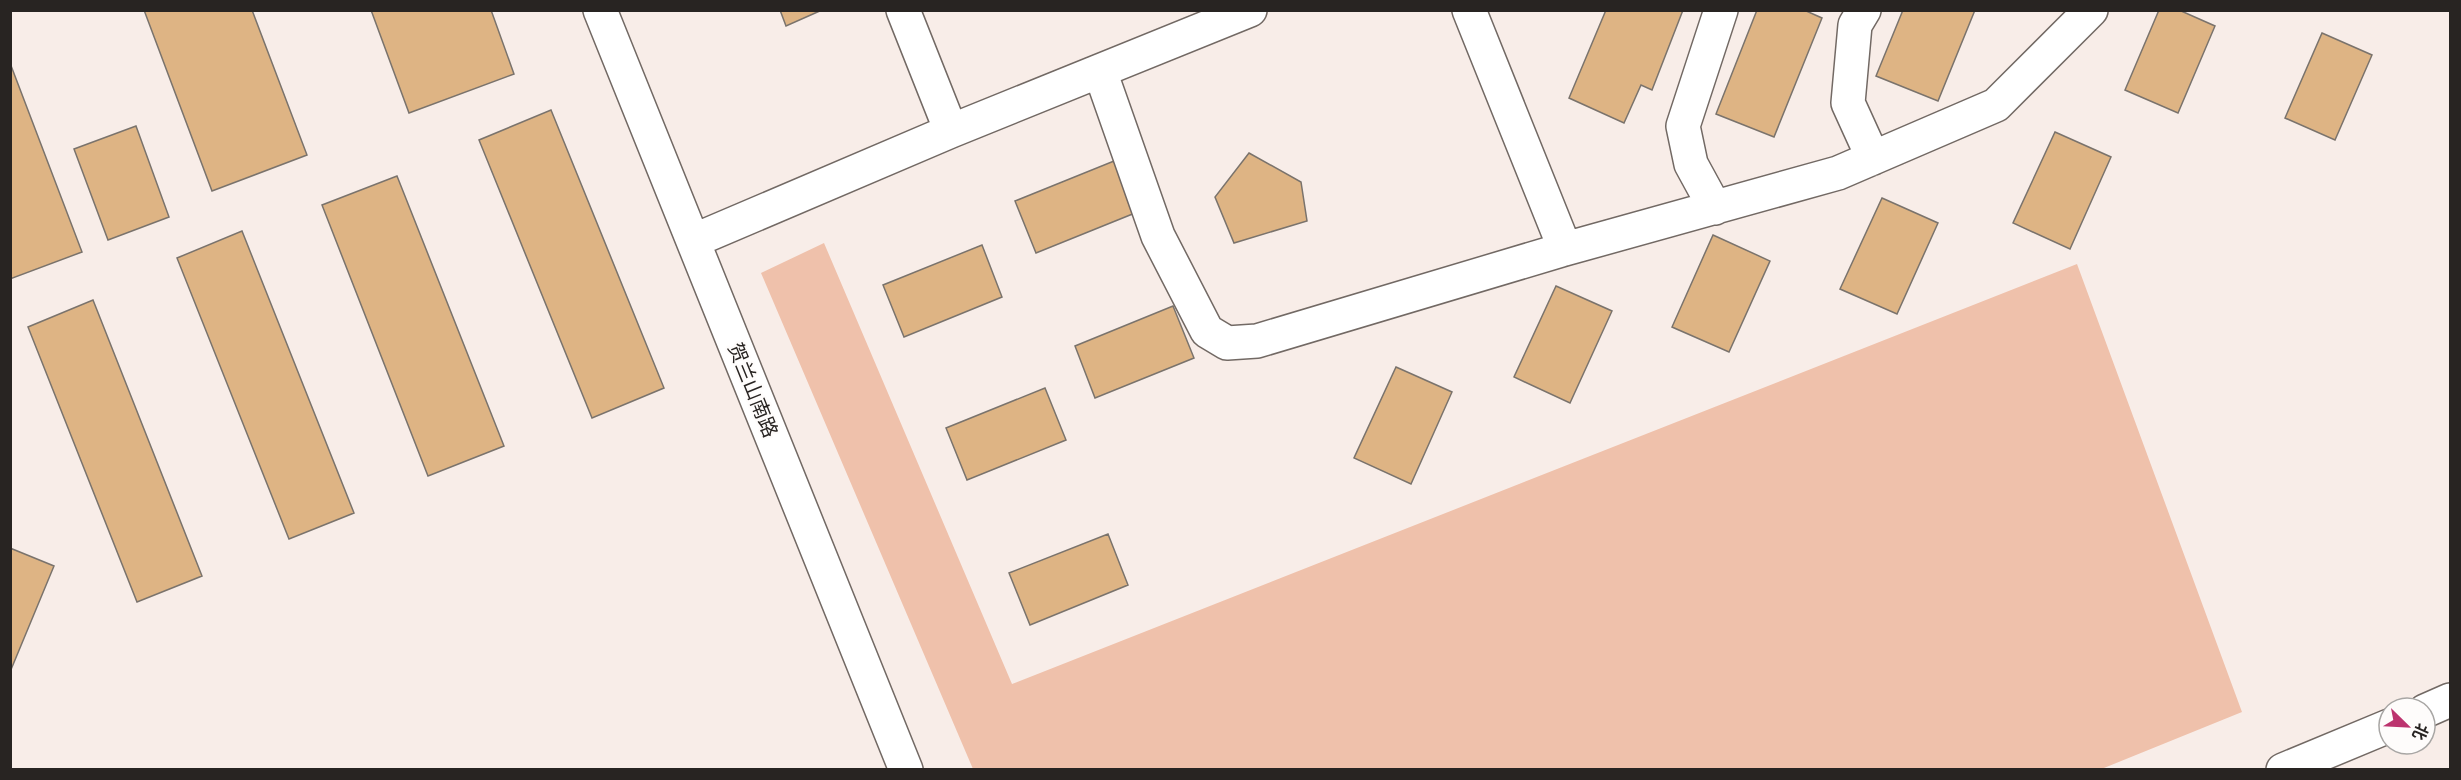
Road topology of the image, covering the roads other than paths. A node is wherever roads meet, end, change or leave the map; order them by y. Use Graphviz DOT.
graph roads {
  1 [pos="600,10"];
  2 [pos="903,10"];
  3 [pos="1250,10"];
  4 [pos="1469,10"];
  5 [pos="1720,10"];
  6 [pos="1864,10"];
  7 [pos="2091,10"];
  8 [pos="1100,71"];
  9 [pos="951,131"];
  10 [pos="1873,158"];
  11 [pos="1715,208"];
  12 [pos="693,242"];
  13 [pos="1565,249"];
  14 [pos="2451,700"];
  15 [pos="2437,706"];
  16 [pos="2377,731"];
  17 [pos="906,770"];
  18 [pos="2283,770"];
  1 -- 12 [label="street, 贺兰山南路"];
  2 -- 9 [label="street"];
  3 -- 8 [label="street"];
  4 -- 13 [label="street"];
  5 -- 11 [label="street"];
  6 -- 10 [label="street"];
  7 -- 10 [label="street"];
  8 -- 9 [label="street"];
  8 -- 13 [label="street"];
  9 -- 12 [label="street"];
  10 -- 11 [label="street"];
  11 -- 13 [label="street"];
  12 -- 17 [label="street, 贺兰山南路"];
  14 -- 15 [label="street"];
  16 -- 18 [label="street"];
}
